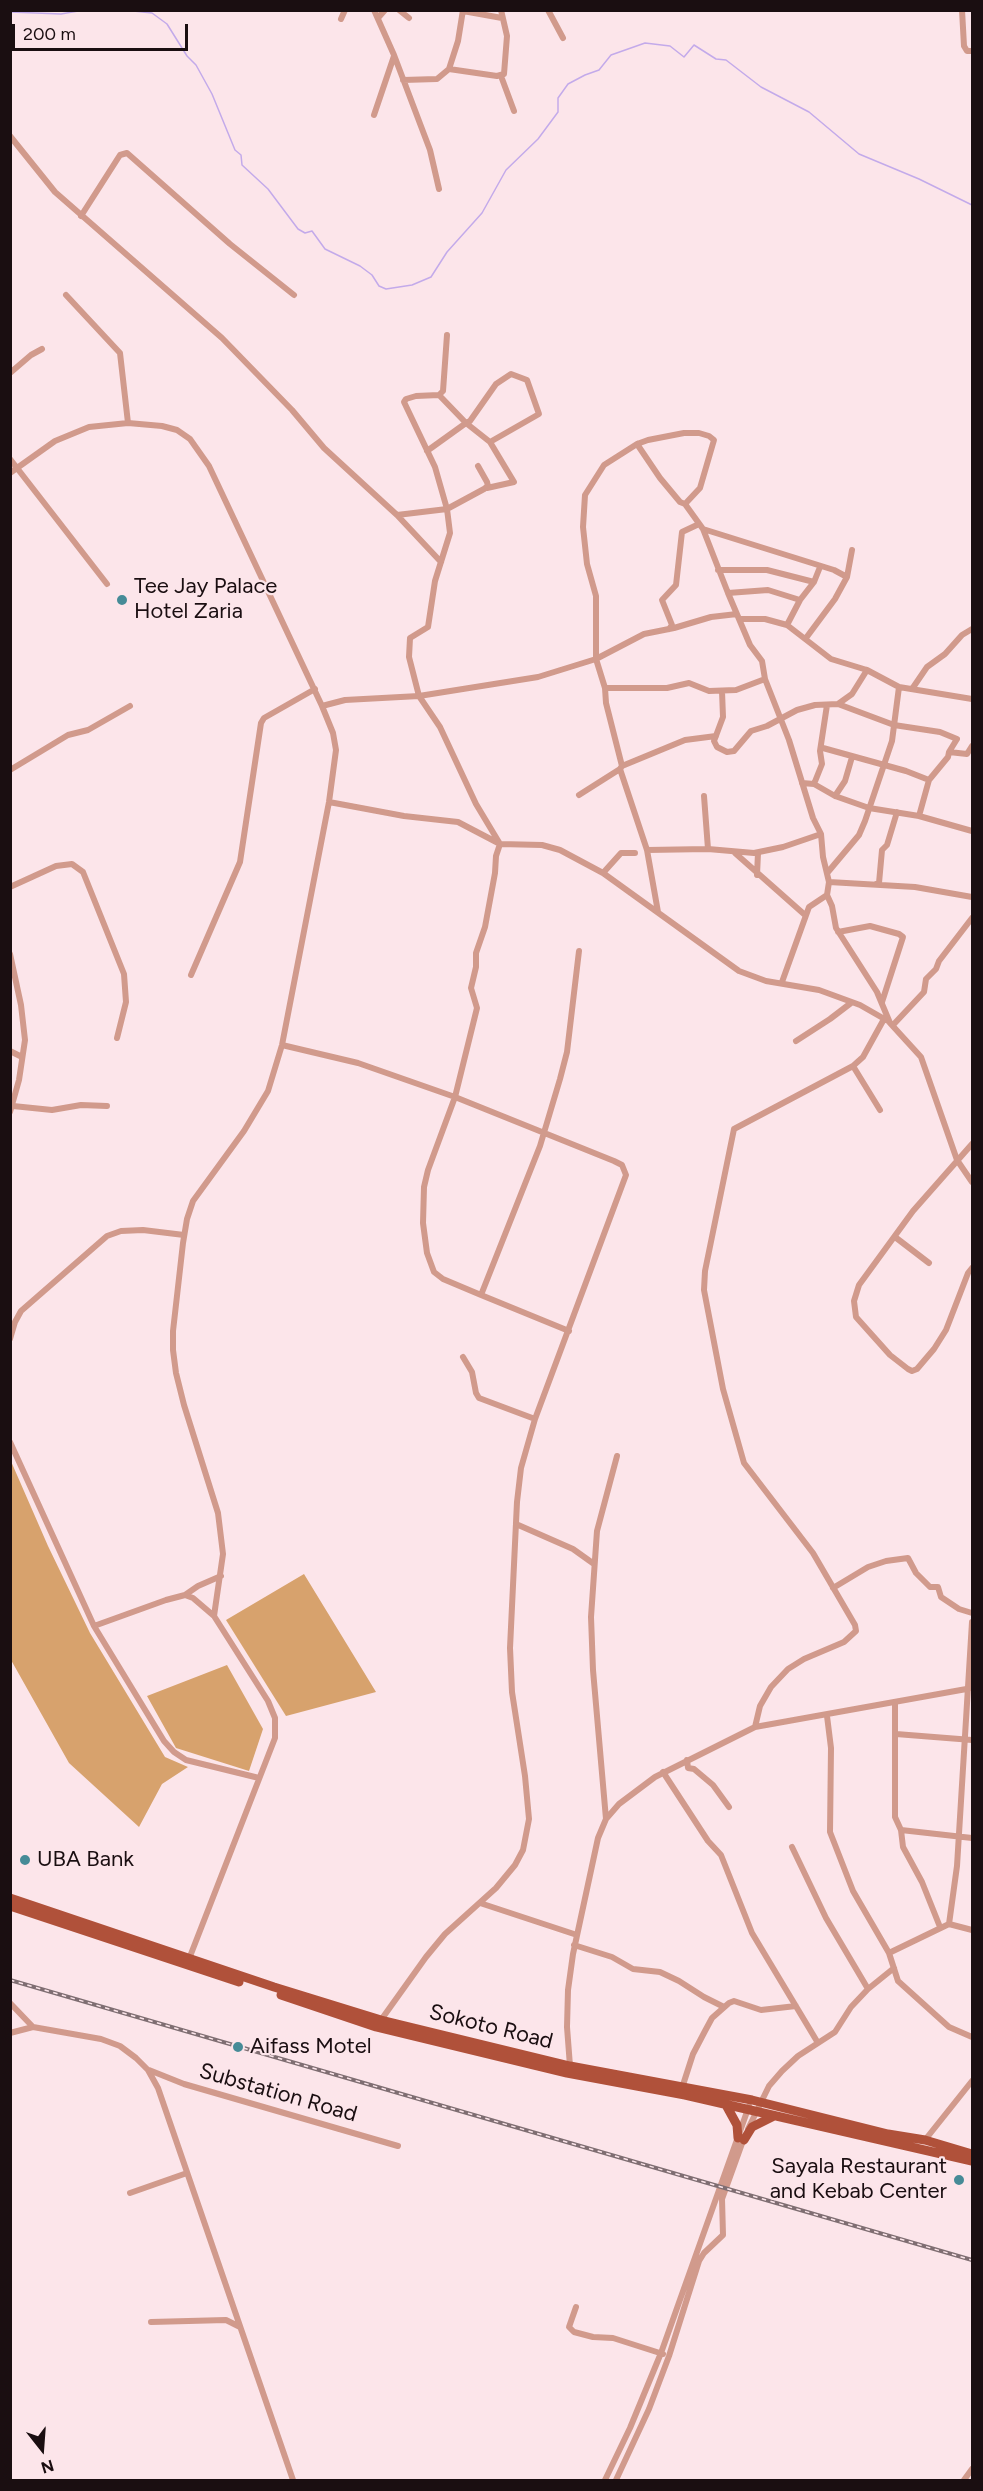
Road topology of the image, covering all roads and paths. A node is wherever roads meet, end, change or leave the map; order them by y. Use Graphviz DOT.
graph roads {
  1 [pos="345,10"];
  2 [pos="374,10"];
  3 [pos="384,10"];
  4 [pos="399,10"];
  5 [pos="548,10"];
  6 [pos="962,10"];
  7 [pos="463,11"];
  8 [pos="501,14"];
  9 [pos="378,18"];
  10 [pos="409,18"];
  11 [pos="341,19"];
  12 [pos="562,38"];
  13 [pos="972,51"];
  14 [pos="394,55"];
  15 [pos="449,69"];
  16 [pos="501,76"];
  17 [pos="403,80"];
  18 [pos="514,111"];
  19 [pos="374,115"];
  20 [pos="10,136"];
  21 [pos="439,189"];
  22 [pos="81,216"];
  23 [pos="66,295"];
  24 [pos="294,295"];
  25 [pos="447,335"];
  26 [pos="42,349"];
  27 [pos="10,373"];
  28 [pos="439,395"];
  29 [pos="128,423"];
  30 [pos="466,423"];
  31 [pos="490,442"];
  32 [pos="636,444"];
  33 [pos="427,451"];
  34 [pos="10,459"];
  35 [pos="478,466"];
  36 [pos="18,467"];
  37 [pos="10,473"];
  38 [pos="487,488"];
  39 [pos="685,504"];
  40 [pos="447,510"];
  41 [pos="397,514"];
  42 [pos="701,526"];
  43 [pos="852,550"];
  44 [pos="441,562"];
  45 [pos="820,567"];
  46 [pos="718,570"];
  47 [pos="847,577"];
  48 [pos="814,582"];
  49 [pos="107,584"];
  50 [pos="728,593"];
  51 [pos="800,600"];
  52 [pos="738,617"];
  53 [pos="787,625"];
  54 [pos="669,629"];
  55 [pos="972,629"];
  56 [pos="806,639"];
  57 [pos="596,659"];
  58 [pos="867,670"];
  59 [pos="765,678"];
  60 [pos="899,687"];
  61 [pos="605,688"];
  62 [pos="315,689"];
  63 [pos="912,689"];
  64 [pos="722,691"];
  65 [pos="419,696"];
  66 [pos="972,699"];
  67 [pos="838,704"];
  68 [pos="322,705"];
  69 [pos="827,705"];
  70 [pos="130,706"];
  71 [pos="781,718"];
  72 [pos="894,725"];
  73 [pos="716,736"];
  74 [pos="972,746"];
  75 [pos="822,748"];
  76 [pos="949,752"];
  77 [pos="852,757"];
  78 [pos="884,765"];
  79 [pos="621,767"];
  80 [pos="10,770"];
  81 [pos="929,780"];
  82 [pos="802,783"];
  83 [pos="814,784"];
  84 [pos="579,795"];
  85 [pos="704,796"];
  86 [pos="836,796"];
  87 [pos="329,802"];
  88 [pos="869,808"];
  89 [pos="897,812"];
  90 [pos="919,816"];
  91 [pos="972,831"];
  92 [pos="821,834"];
  93 [pos="500,844"];
  94 [pos="708,849"];
  95 [pos="647,850"];
  96 [pos="635,853"];
  97 [pos="734,853"];
  98 [pos="758,853"];
  99 [pos="828,872"];
  100 [pos="603,873"];
  101 [pos="757,875"];
  102 [pos="829,882"];
  103 [pos="876,884"];
  104 [pos="10,887"];
  105 [pos="827,895"];
  106 [pos="972,897"];
  107 [pos="658,912"];
  108 [pos="805,915"];
  109 [pos="972,918"];
  110 [pos="838,932"];
  111 [pos="579,951"];
  112 [pos="10,954"];
  113 [pos="191,975"];
  114 [pos="782,982"];
  115 [pos="851,1003"];
  116 [pos="882,1003"];
  117 [pos="889,1022"];
  118 [pos="117,1038"];
  119 [pos="796,1041"];
  120 [pos="282,1045"];
  121 [pos="10,1051"];
  122 [pos="22,1057"];
  123 [pos="853,1066"];
  124 [pos="455,1097"];
  125 [pos="107,1106"];
  126 [pos="12,1109"];
  127 [pos="880,1110"];
  128 [pos="544,1133"];
  129 [pos="972,1144"];
  130 [pos="957,1160"];
  131 [pos="972,1182"];
  132 [pos="184,1235"];
  133 [pos="895,1237"];
  134 [pos="929,1263"];
  135 [pos="972,1268"];
  136 [pos="481,1295"];
  137 [pos="569,1331"];
  138 [pos="10,1339"];
  139 [pos="463,1357"];
  140 [pos="535,1419"];
  141 [pos="10,1442"];
  142 [pos="617,1456"];
  143 [pos="516,1524"];
  144 [pos="594,1564"];
  145 [pos="221,1576"];
  146 [pos="833,1588"];
  147 [pos="185,1595"];
  148 [pos="972,1613"];
  149 [pos="214,1616"];
  150 [pos="972,1622"];
  151 [pos="94,1626"];
  152 [pos="970,1688"];
  153 [pos="895,1702"];
  154 [pos="827,1716"];
  155 [pos="755,1727"];
  156 [pos="896,1734"];
  157 [pos="964,1739"];
  158 [pos="972,1740"];
  159 [pos="687,1760"];
  160 [pos="663,1772"];
  161 [pos="259,1778"];
  162 [pos="729,1807"];
  163 [pos="606,1819"];
  164 [pos="901,1830"];
  165 [pos="959,1834"];
  166 [pos="972,1838"];
  167 [pos="792,1847"];
  168 [pos="10,1898"];
  169 [pos="480,1903"];
  170 [pos="10,1906"];
  171 [pos="949,1924"];
  172 [pos="940,1927"];
  173 [pos="96,1930"];
  174 [pos="972,1930"];
  175 [pos="577,1935"];
  176 [pos="574,1945"];
  177 [pos="889,1953"];
  178 [pos="189,1959"];
  179 [pos="894,1968"];
  180 [pos="868,1989"];
  181 [pos="10,2003"];
  182 [pos="796,2006"];
  183 [pos="724,2007"];
  184 [pos="381,2020"];
  185 [pos="33,2027"];
  186 [pos="10,2033"];
  187 [pos="972,2037"];
  188 [pos="818,2043"];
  189 [pos="570,2066"];
  190 [pos="148,2070"];
  191 [pos="972,2081"];
  192 [pos="682,2088"];
  193 [pos="756,2101"];
  194 [pos="726,2105"];
  195 [pos="752,2111"];
  196 [pos="774,2116"];
  197 [pos="741,2139"];
  198 [pos="925,2140"];
  199 [pos="398,2146"];
  200 [pos="972,2154"];
  201 [pos="972,2161"];
  202 [pos="187,2173"];
  203 [pos="130,2193"];
  204 [pos="234,2307"];
  205 [pos="576,2307"];
  206 [pos="226,2320"];
  207 [pos="151,2322"];
  208 [pos="240,2327"];
  209 [pos="661,2353"];
  210 [pos="669,2356"];
  211 [pos="972,2471"];
  212 [pos="293,2481"];
  213 [pos="605,2481"];
  214 [pos="616,2481"];
  215 [pos="964,2481"];
  1 -- 11 [label="street"];
  2 -- 9 [label="street"];
  3 -- 9 [label="street"];
  4 -- 10 [label="street"];
  5 -- 12 [label="street"];
  6 -- 13 [label="street"];
  7 -- 8 [label="street"];
  7 -- 15 [label="street"];
  8 -- 16 [label="street"];
  9 -- 14 [label="street"];
  14 -- 17 [label="street"];
  14 -- 19 [label="street"];
  15 -- 16 [label="street"];
  15 -- 17 [label="street"];
  16 -- 18 [label="street"];
  17 -- 21 [label="street"];
  20 -- 22 [label="street"];
  22 -- 24 [label="street"];
  22 -- 41 [label="street"];
  23 -- 29 [label="street"];
  25 -- 28 [label="street"];
  26 -- 27 [label="street"];
  28 -- 30 [label="street"];
  28 -- 33 [label="street"];
  29 -- 36 [label="street"];
  29 -- 62 [label="street"];
  30 -- 31 [label="street"];
  30 -- 31 [label="street"];
  30 -- 33 [label="street"];
  31 -- 38 [label="street"];
  32 -- 39 [label="street"];
  32 -- 39 [label="street"];
  32 -- 57 [label="street"];
  33 -- 40 [label="street"];
  34 -- 36 [label="street"];
  35 -- 38 [label="street"];
  36 -- 37 [label="street"];
  36 -- 49 [label="street"];
  38 -- 40 [label="street"];
  39 -- 42 [label="street"];
  40 -- 41 [label="street"];
  40 -- 44 [label="street"];
  41 -- 44 [label="street"];
  42 -- 45 [label="street"];
  42 -- 46 [label="street"];
  42 -- 54 [label="street"];
  43 -- 47 [label="street"];
  44 -- 65 [label="street"];
  45 -- 47 [label="street"];
  45 -- 48 [label="street"];
  46 -- 48 [label="street"];
  46 -- 50 [label="street"];
  47 -- 56 [label="street"];
  48 -- 51 [label="street"];
  50 -- 51 [label="street"];
  50 -- 52 [label="street"];
  51 -- 53 [label="street"];
  52 -- 53 [label="street"];
  52 -- 54 [label="street"];
  52 -- 59 [label="street"];
  53 -- 56 [label="street"];
  54 -- 57 [label="street"];
  55 -- 63 [label="street"];
  56 -- 58 [label="street"];
  57 -- 61 [label="street"];
  57 -- 65 [label="street"];
  58 -- 60 [label="street"];
  58 -- 67 [label="street"];
  59 -- 64 [label="street"];
  59 -- 71 [label="street"];
  60 -- 63 [label="street"];
  60 -- 72 [label="street"];
  61 -- 64 [label="street"];
  61 -- 79 [label="street"];
  62 -- 68 [label="street"];
  62 -- 113 [label="street"];
  63 -- 66 [label="street"];
  64 -- 73 [label="street"];
  65 -- 68 [label="street"];
  65 -- 93 [label="street"];
  67 -- 69 [label="street"];
  67 -- 72 [label="street"];
  68 -- 87 [label="street"];
  69 -- 71 [label="street"];
  69 -- 75 [label="street"];
  70 -- 80 [label="street"];
  71 -- 73 [label="street"];
  71 -- 82 [label="street"];
  72 -- 76 [label="street"];
  72 -- 78 [label="street"];
  73 -- 79 [label="street"];
  74 -- 76 [label="street"];
  75 -- 77 [label="street"];
  75 -- 83 [label="street"];
  76 -- 81 [label="street"];
  77 -- 78 [label="street"];
  77 -- 86 [label="street"];
  78 -- 81 [label="street"];
  78 -- 88 [label="street"];
  79 -- 84 [label="street"];
  79 -- 95 [label="street"];
  81 -- 90 [label="street"];
  82 -- 83 [label="street"];
  82 -- 92 [label="street"];
  83 -- 86 [label="street"];
  85 -- 94 [label="street"];
  86 -- 88 [label="street"];
  87 -- 93 [label="street"];
  87 -- 120 [label="street"];
  88 -- 89 [label="street"];
  88 -- 99 [label="street"];
  89 -- 90 [label="street"];
  89 -- 103 [label="street"];
  90 -- 91 [label="street"];
  92 -- 98 [label="street"];
  92 -- 99 [label="street"];
  93 -- 100 [label="street"];
  93 -- 124 [label="street"];
  94 -- 95 [label="street"];
  94 -- 97 [label="street"];
  95 -- 107 [label="street"];
  96 -- 100 [label="street"];
  97 -- 98 [label="street"];
  97 -- 101 [label="street"];
  98 -- 101 [label="street"];
  99 -- 102 [label="street"];
  100 -- 107 [label="street"];
  101 -- 108 [label="street"];
  102 -- 103 [label="street"];
  102 -- 105 [label="street"];
  103 -- 106 [label="street"];
  104 -- 118 [label="street"];
  105 -- 108 [label="street"];
  105 -- 110 [label="street"];
  107 -- 114 [label="street"];
  108 -- 114 [label="street"];
  109 -- 117 [label="street"];
  110 -- 116 [label="street"];
  110 -- 116 [label="street"];
  111 -- 128 [label="street"];
  112 -- 122 [label="street"];
  114 -- 115 [label="street"];
  115 -- 117 [label="street"];
  115 -- 119 [label="street"];
  116 -- 117 [label="street"];
  117 -- 123 [label="street"];
  117 -- 130 [label="street"];
  120 -- 124 [label="street"];
  120 -- 132 [label="street"];
  121 -- 122 [label="street"];
  122 -- 126 [label="street"];
  123 -- 127 [label="street"];
  123 -- 146 [label="street"];
  124 -- 128 [label="street"];
  124 -- 136 [label="street"];
  125 -- 126 [label="street"];
  128 -- 136 [label="street"];
  128 -- 137 [label="street"];
  129 -- 130 [label="street"];
  130 -- 131 [label="street"];
  130 -- 133 [label="street"];
  132 -- 138 [label="street"];
  132 -- 145 [label="street"];
  133 -- 134 [label="street"];
  133 -- 135 [label="street"];
  136 -- 137 [label="street"];
  137 -- 140 [label="street"];
  139 -- 140 [label="street"];
  140 -- 143 [label="street"];
  141 -- 151 [label="street"];
  142 -- 144 [label="street"];
  143 -- 144 [label="street"];
  143 -- 169 [label="street"];
  144 -- 163 [label="street"];
  145 -- 147 [label="street"];
  145 -- 149 [label="street"];
  146 -- 148 [label="street"];
  146 -- 155 [label="street"];
  147 -- 149 [label="street"];
  147 -- 151 [label="street"];
  149 -- 161 [label="street"];
  150 -- 152 [label="street"];
  151 -- 161 [label="street"];
  152 -- 153 [label="street"];
  152 -- 157 [label="street"];
  153 -- 154 [label="street"];
  153 -- 156 [label="street"];
  154 -- 155 [label="street"];
  154 -- 177 [label="street"];
  155 -- 159 [label="street"];
  156 -- 157 [label="street"];
  156 -- 164 [label="street"];
  157 -- 158 [label="street"];
  157 -- 165 [label="street"];
  159 -- 160 [label="street"];
  159 -- 162 [label="street"];
  160 -- 163 [label="street"];
  160 -- 182 [label="street"];
  161 -- 178 [label="street"];
  163 -- 175 [label="street"];
  164 -- 165 [label="street"];
  164 -- 172 [label="street"];
  165 -- 166 [label="street"];
  165 -- 171 [label="street"];
  167 -- 180 [label="street"];
  168 -- 173 [label="main road, Sokoto Road"];
  169 -- 175 [label="street"];
  169 -- 184 [label="street"];
  170 -- 173 [label="main road, Sokoto Road"];
  171 -- 172 [label="street"];
  171 -- 174 [label="street"];
  172 -- 177 [label="street"];
  173 -- 178 [label="main road, Sokoto Road"];
  173 -- 194 [label="main road, Sokoto Road"];
  175 -- 176 [label="street"];
  176 -- 183 [label="street"];
  176 -- 189 [label="street"];
  177 -- 179 [label="street"];
  178 -- 184 [label="main road, Sokoto Road"];
  179 -- 180 [label="street"];
  179 -- 187 [label="street"];
  180 -- 188 [label="street"];
  181 -- 185 [label="street"];
  182 -- 183 [label="street"];
  182 -- 188 [label="street"];
  183 -- 192 [label="street"];
  184 -- 189 [label="main road, Sokoto Road"];
  185 -- 186 [label="street"];
  185 -- 190 [label="street"];
  188 -- 193 [label="street"];
  189 -- 192 [label="main road, Sokoto Road"];
  190 -- 199 [label="street, Substation Road"];
  190 -- 202 [label="street"];
  191 -- 198 [label="street"];
  192 -- 193 [label="main road, Sokoto Road"];
  193 -- 195 [label="street"];
  193 -- 198 [label="main road, Sokoto Road"];
  194 -- 195 [label="main road, Sokoto Road"];
  194 -- 197 [label="main road"];
  195 -- 196 [label="main road, Sokoto Road"];
  195 -- 197 [label="street"];
  196 -- 197 [label="main road"];
  196 -- 201 [label="main road, Sokoto Road"];
  197 -- 209 [label="street"];
  197 -- 210 [label="street"];
  198 -- 200 [label="main road, Sokoto Road"];
  202 -- 203 [label="street"];
  202 -- 204 [label="street"];
  204 -- 206 [label="street"];
  204 -- 208 [label="street"];
  205 -- 209 [label="street"];
  206 -- 207 [label="street"];
  206 -- 208 [label="street"];
  208 -- 212 [label="street"];
  209 -- 210 [label="street"];
  209 -- 213 [label="street"];
  210 -- 214 [label="street"];
  211 -- 215 [label="street"];
}
